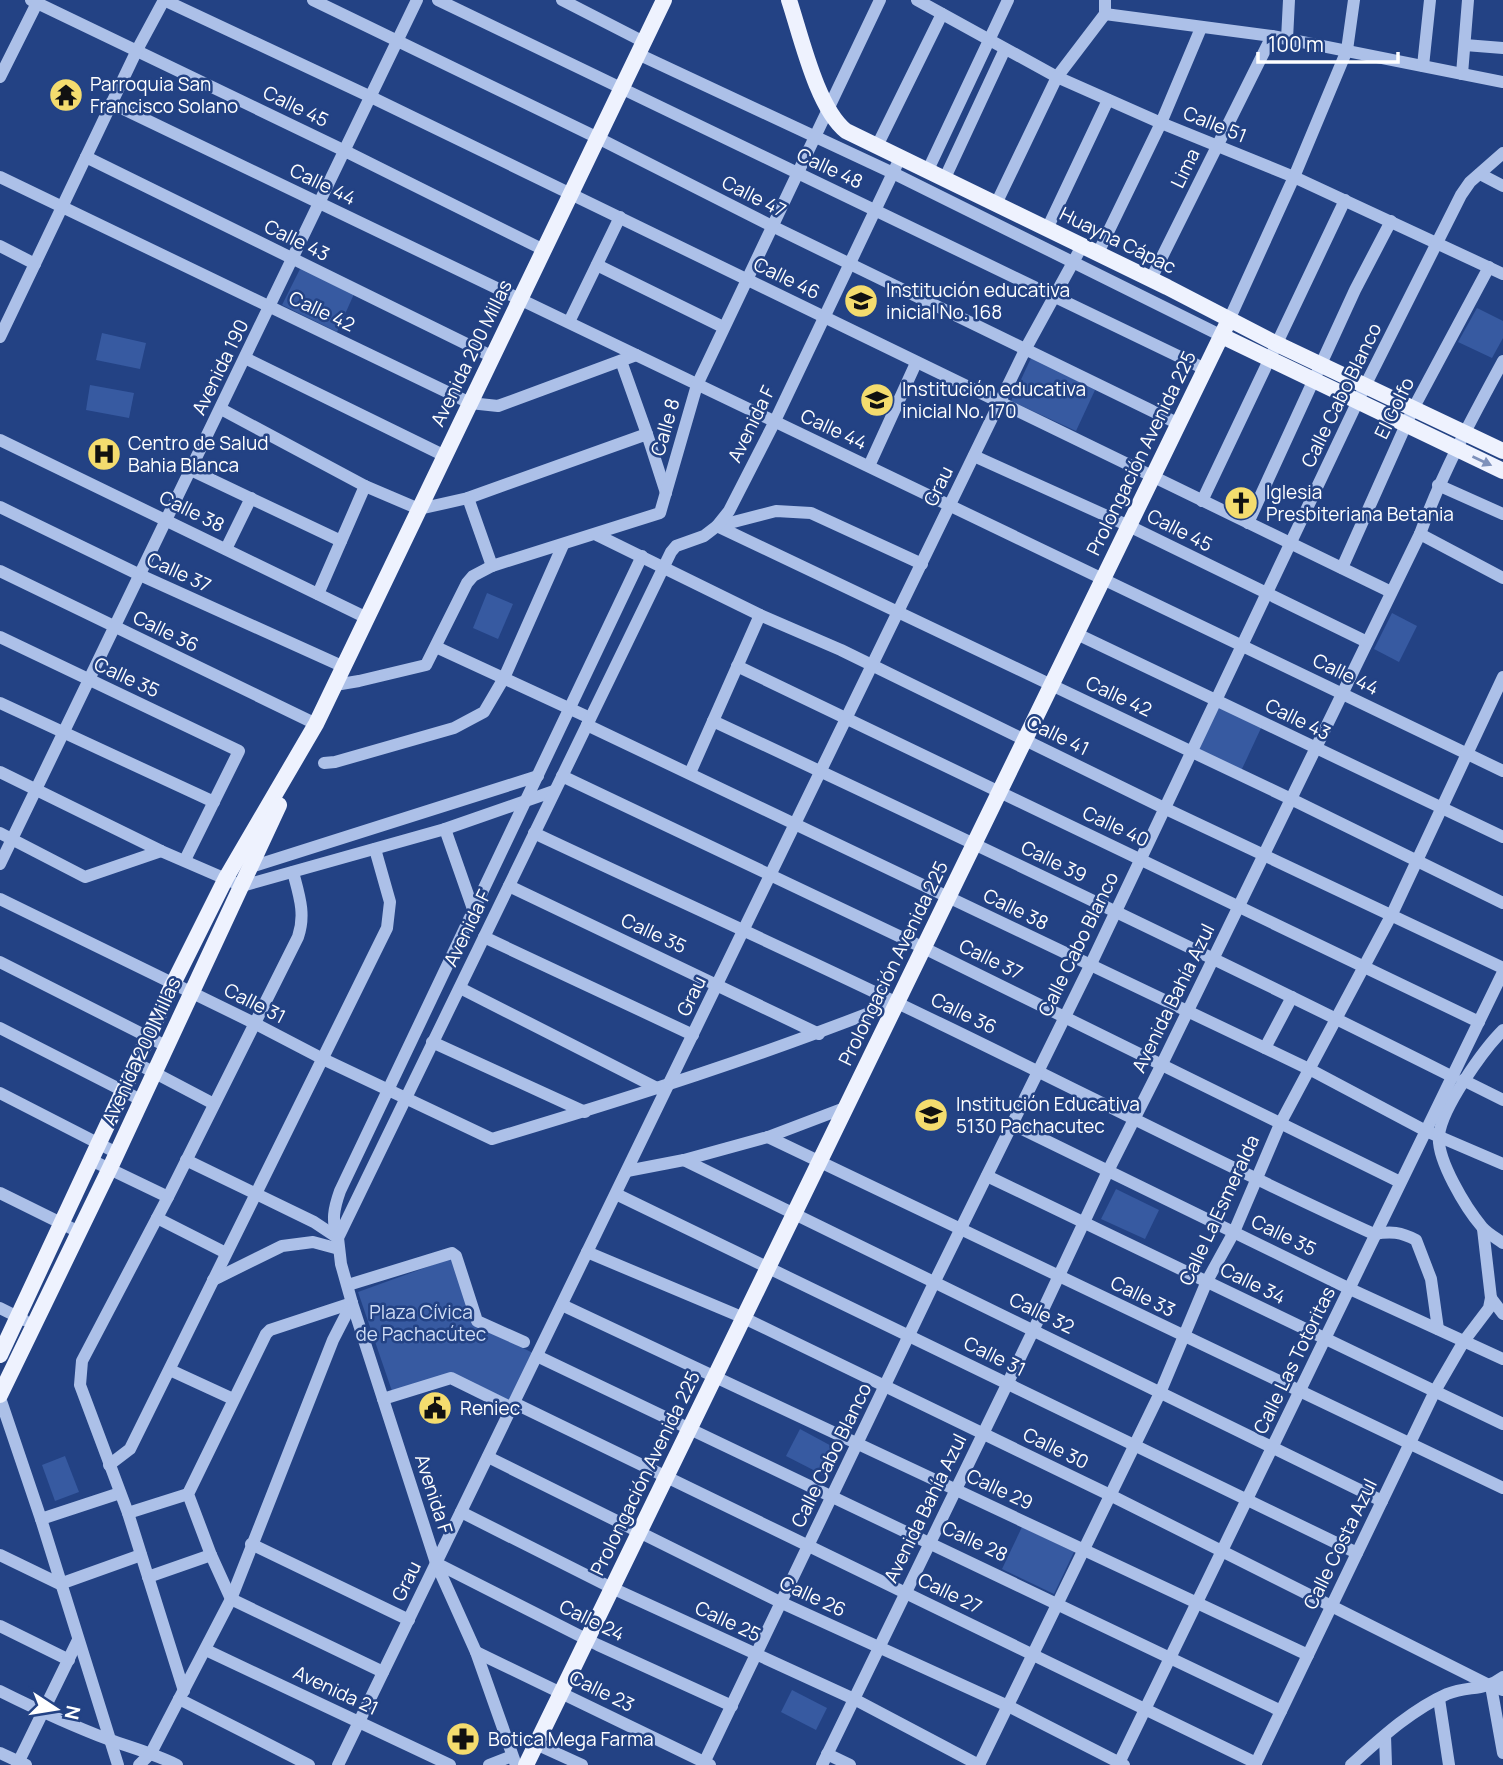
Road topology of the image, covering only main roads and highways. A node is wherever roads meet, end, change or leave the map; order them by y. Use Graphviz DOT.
graph roads {
  1 [pos="664,0"];
  2 [pos="789,0"];
  3 [pos="1229,320"];
  4 [pos="1222,336"];
  5 [pos="1272,351"];
  6 [pos="1410,416"];
  7 [pos="1503,451"];
  8 [pos="1503,471"];
  9 [pos="316,724"];
  10 [pos="0,1355"];
  11 [pos="0,1397"];
  12 [pos="518,1762"];
  1 -- 9 [label="main road, Avenida 200 Millas"];
  2 -- 3 [label="main road, Huayna Cápac"];
  3 -- 4 [label="main road, Prolongación Avenida 225"];
  3 -- 5 [label="main road, Huayna Cápac"];
  4 -- 5 [label="main road, Huayna Cápac"];
  4 -- 12 [label="main road, Prolongación Avenida 225"];
  5 -- 6 [label="main road, Huayna Cápac"];
  6 -- 7 [label="main road, Huayna Cápac"];
  6 -- 8 [label="main road, Huayna Cápac, one-way"];
  9 -- 10 [label="main road, Avenida 200 Millas"];
  9 -- 11 [label="main road, Avenida 200 Millas"];
}
